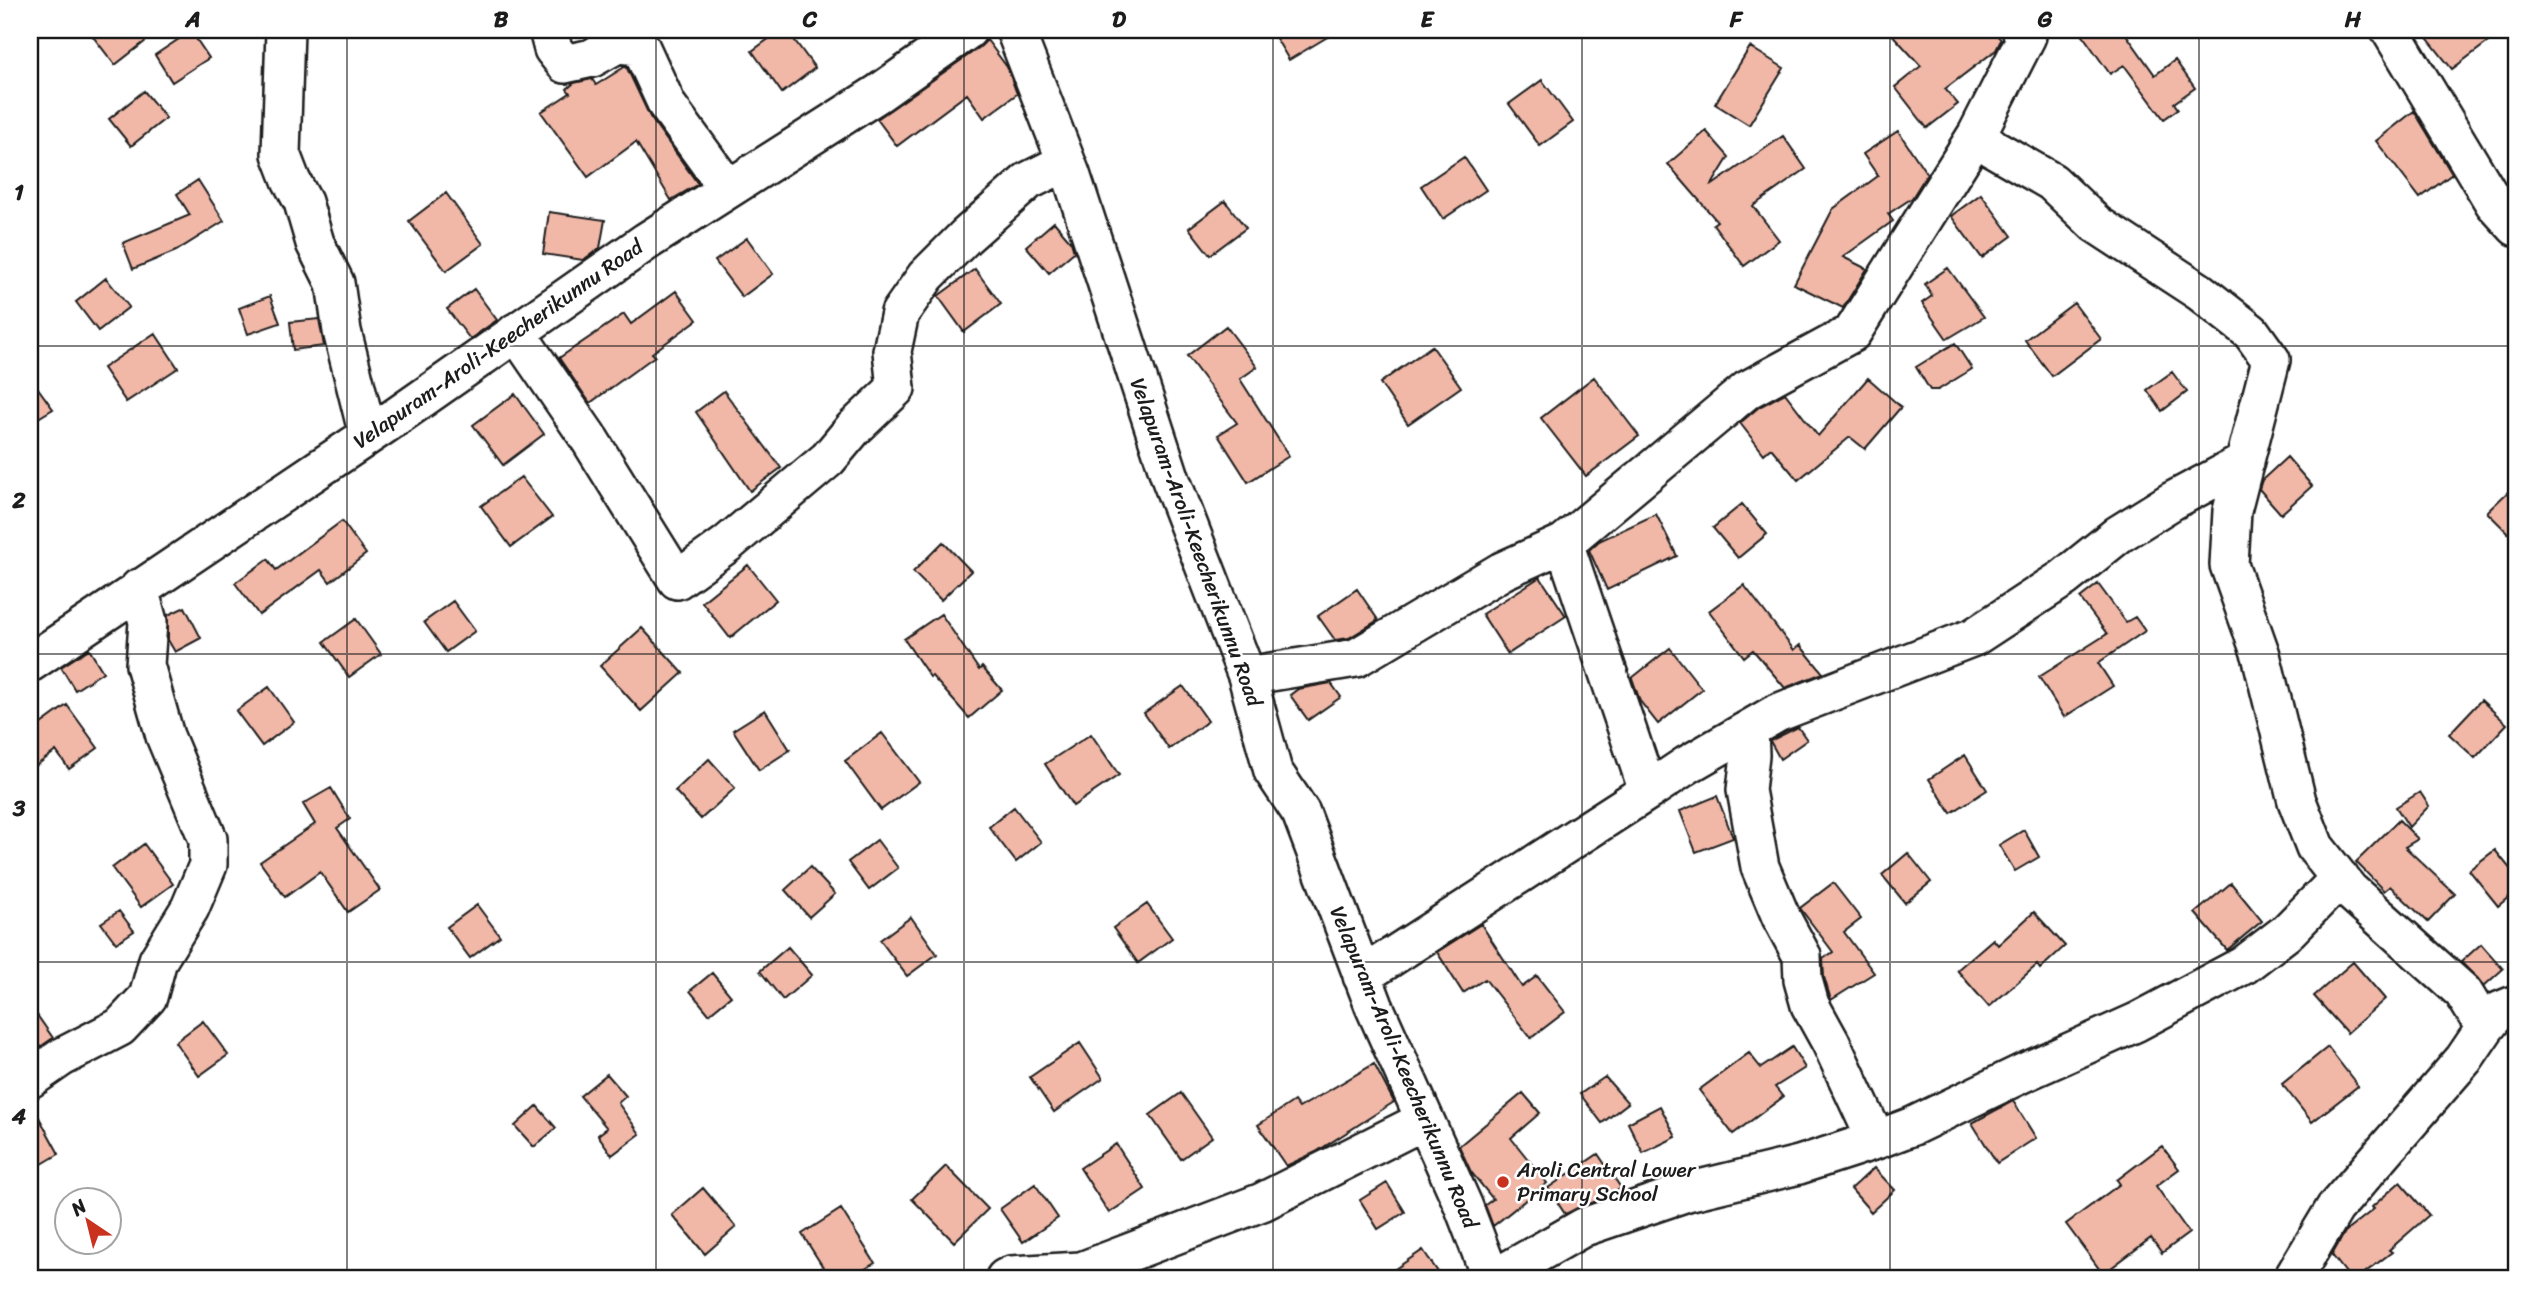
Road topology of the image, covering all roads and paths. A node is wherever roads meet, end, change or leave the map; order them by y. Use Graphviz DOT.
graph roads {
  1 [pos="285,30"];
  2 [pos="548,30"];
  3 [pos="968,30"];
  4 [pos="1015,30"];
  5 [pos="2390,30"];
  6 [pos="2029,32"];
  7 [pos="1977,134"];
  8 [pos="1066,162"];
  9 [pos="728,190"];
  10 [pos="2516,227"];
  11 [pos="516,332"];
  12 [pos="368,435"];
  13 [pos="2245,462"];
  14 [pos="1564,543"];
  15 [pos="139,589"];
  16 [pos="30,663"];
  17 [pos="1247,676"];
  18 [pos="1749,729"];
  19 [pos="1648,791"];
  20 [pos="2340,878"];
  21 [pos="1362,976"];
  22 [pos="2516,1004"];
  23 [pos="2485,1028"];
  24 [pos="30,1079"];
  25 [pos="1425,1120"];
  26 [pos="1876,1140"];
  27 [pos="1005,1278"];
  28 [pos="1493,1278"];
  29 [pos="2293,1278"];
  1 -- 12 [label="street"];
  2 -- 9 [label="street"];
  3 -- 9 [label="street, Velapuram-Aroli-Keecherikunnu Road"];
  4 -- 8 [label="street, Velapuram-Aroli-Keecherikunnu Road"];
  5 -- 10 [label="street"];
  6 -- 7 [label="street"];
  7 -- 13 [label="street"];
  7 -- 14 [label="street"];
  8 -- 11 [label="street"];
  8 -- 17 [label="street, Velapuram-Aroli-Keecherikunnu Road"];
  9 -- 11 [label="street, Velapuram-Aroli-Keecherikunnu Road"];
  11 -- 12 [label="street, Velapuram-Aroli-Keecherikunnu Road"];
  12 -- 15 [label="street, Velapuram-Aroli-Keecherikunnu Road"];
  13 -- 18 [label="street"];
  13 -- 20 [label="street"];
  14 -- 17 [label="street"];
  14 -- 19 [label="street"];
  15 -- 16 [label="street, Velapuram-Aroli-Keecherikunnu Road"];
  15 -- 24 [label="street"];
  17 -- 21 [label="street, Velapuram-Aroli-Keecherikunnu Road"];
  18 -- 19 [label="street"];
  18 -- 26 [label="street"];
  19 -- 21 [label="street"];
  20 -- 23 [label="street"];
  20 -- 26 [label="street"];
  21 -- 25 [label="street, Velapuram-Aroli-Keecherikunnu Road"];
  22 -- 23 [label="street"];
  23 -- 29 [label="street"];
  25 -- 27 [label="street"];
  25 -- 28 [label="street, Velapuram-Aroli-Keecherikunnu Road"];
  26 -- 28 [label="street"];
}
